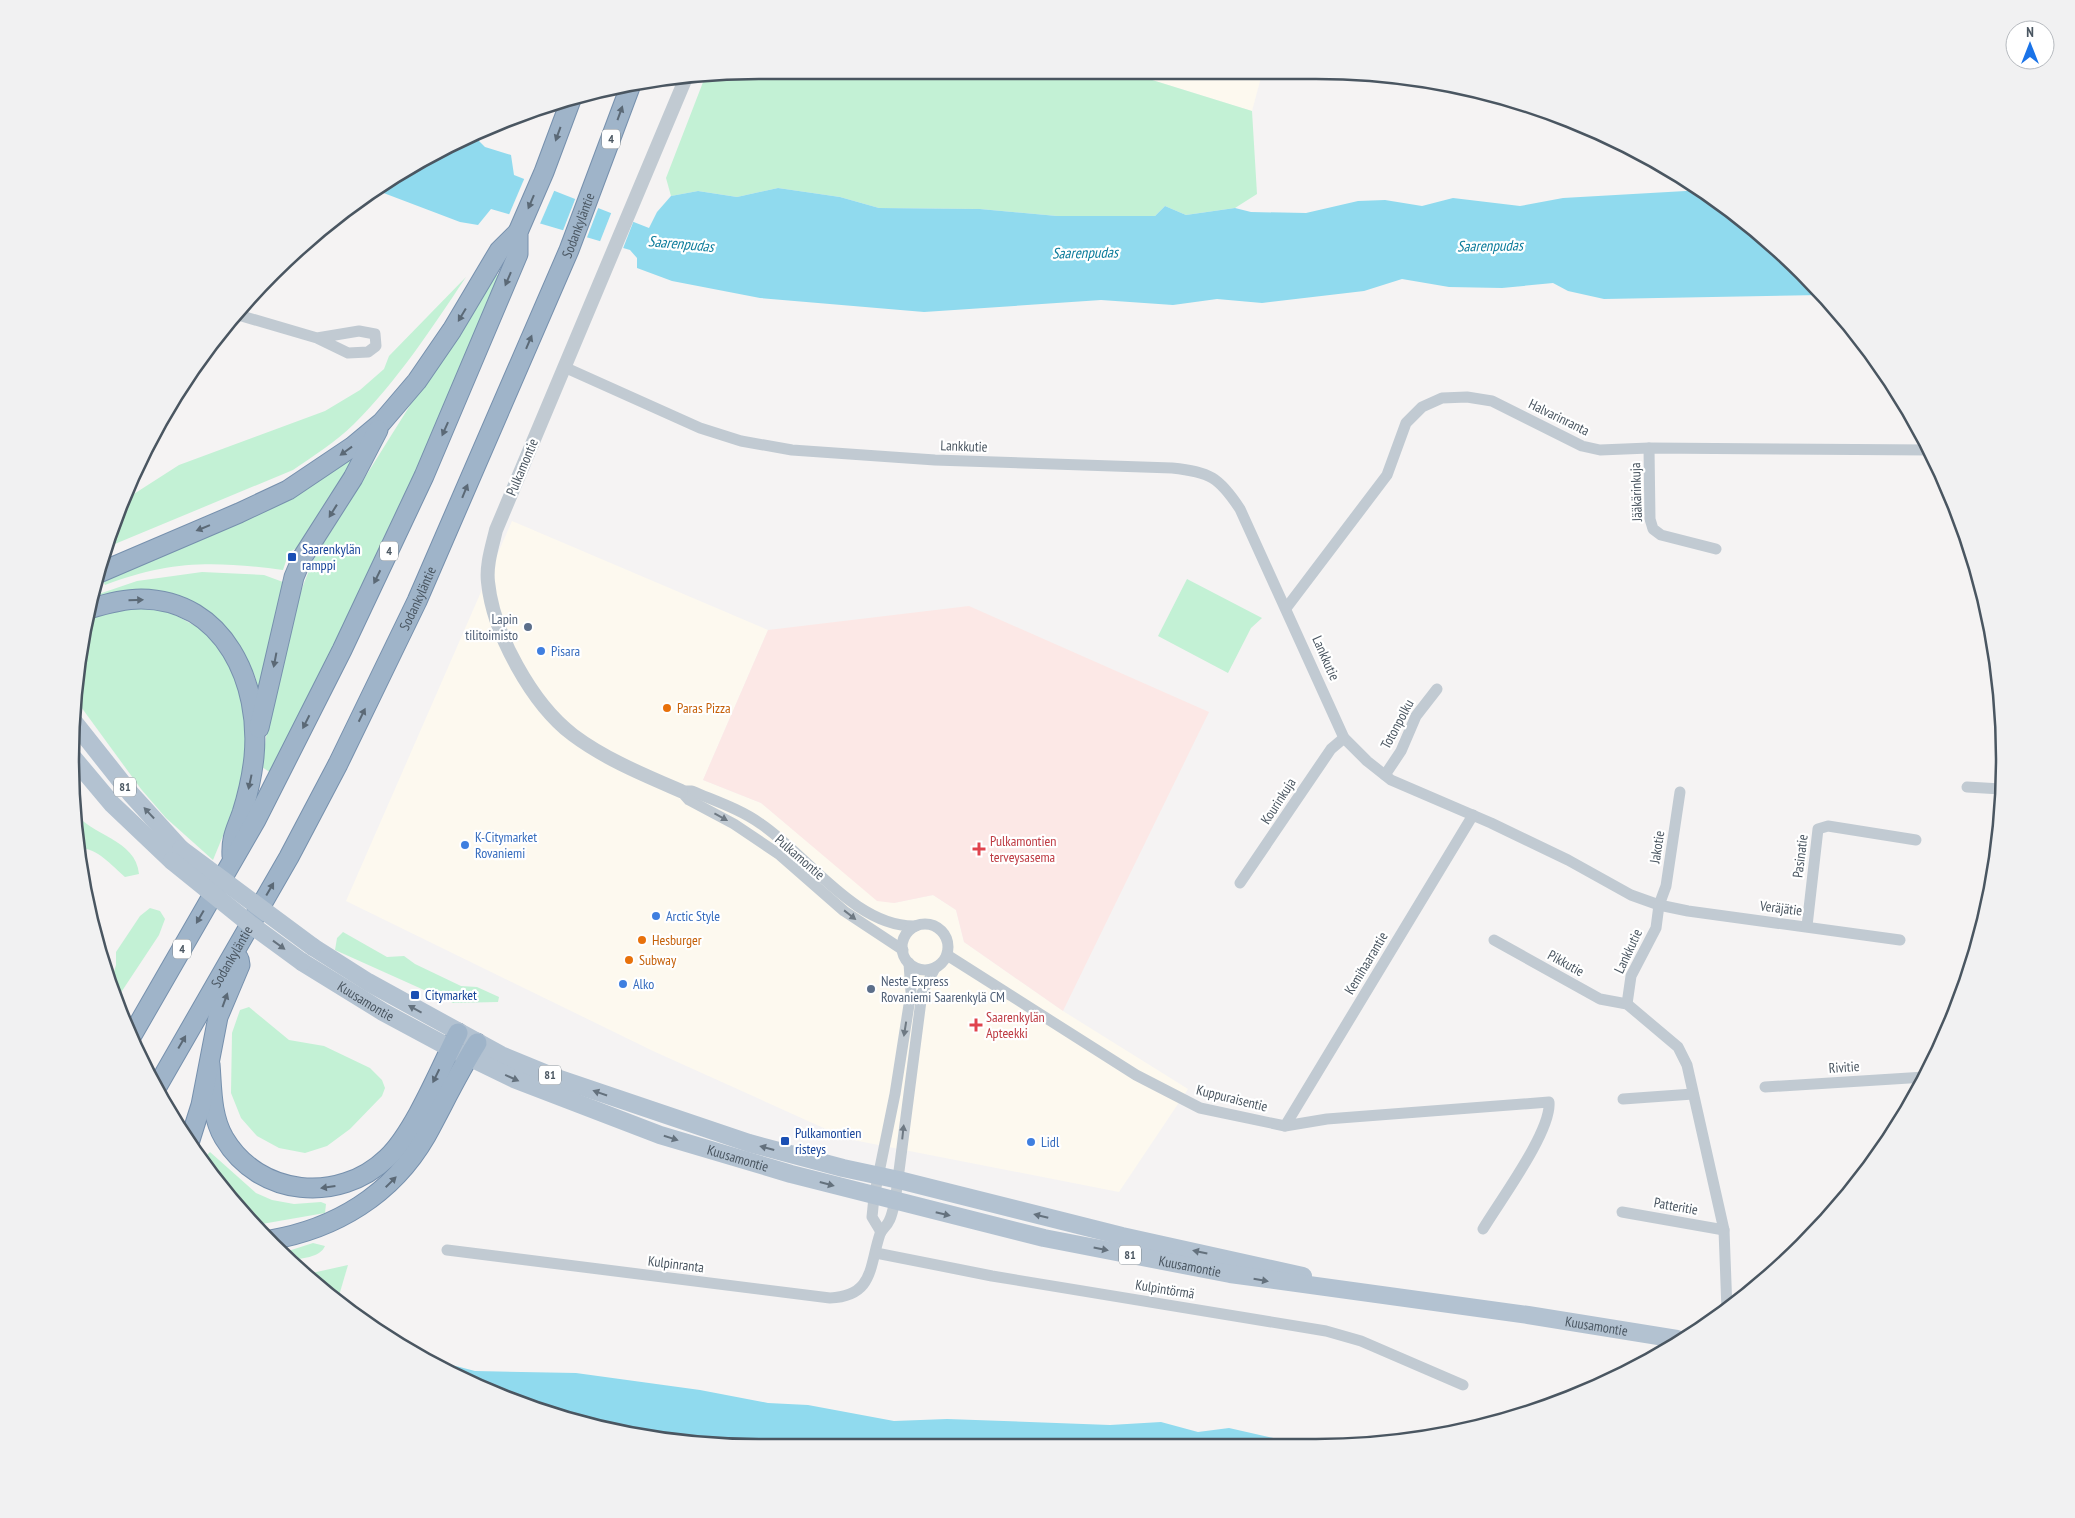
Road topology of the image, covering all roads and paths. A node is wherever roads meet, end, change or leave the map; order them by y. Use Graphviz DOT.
graph roads {
  1 [pos="684,83"];
  2 [pos="628,92"];
  3 [pos="568,106"];
  4 [pos="518,232"];
  5 [pos="243,316"];
  6 [pos="318,338"];
  7 [pos="564,367"];
  8 [pos="382,422"];
  9 [pos="1649,448"];
  10 [pos="1922,450"];
  11 [pos="1716,549"];
  12 [pos="106,570"];
  13 [pos="96,607"];
  14 [pos="1287,607"];
  15 [pos="1438,689"];
  16 [pos="80,729"];
  17 [pos="1344,738"];
  18 [pos="255,745"];
  19 [pos="79,765"];
  20 [pos="1385,775"];
  21 [pos="1967,787"];
  22 [pos="1995,789"];
  23 [pos="681,791"];
  24 [pos="1680,792"];
  25 [pos="1473,815"];
  26 [pos="1916,840"];
  27 [pos="177,855"];
  28 [pos="233,860"];
  29 [pos="1240,883"];
  30 [pos="1659,905"];
  31 [pos="916,926"];
  32 [pos="1807,926"];
  33 [pos="1494,940"];
  34 [pos="1900,940"];
  35 [pos="237,946"];
  36 [pos="903,950"];
  37 [pos="947,955"];
  38 [pos="909,963"];
  39 [pos="935,968"];
  40 [pos="1628,1004"];
  41 [pos="136,1030"];
  42 [pos="454,1040"];
  43 [pos="472,1050"];
  44 [pos="210,1064"];
  45 [pos="1917,1078"];
  46 [pos="160,1081"];
  47 [pos="1765,1087"];
  48 [pos="1693,1094"];
  49 [pos="1623,1099"];
  50 [pos="1285,1126"];
  51 [pos="191,1134"];
  52 [pos="877,1176"];
  53 [pos="899,1180"];
  54 [pos="874,1197"];
  55 [pos="895,1202"];
  56 [pos="1622,1212"];
  57 [pos="1483,1229"];
  58 [pos="1724,1230"];
  59 [pos="881,1232"];
  60 [pos="277,1239"];
  61 [pos="447,1250"];
  62 [pos="876,1253"];
  63 [pos="1367,1292"];
  64 [pos="1727,1301"];
  65 [pos="1672,1338"];
  66 [pos="1463,1385"];
  1 -- 7 [label="street, Pulkamontie"];
  35 -- 2 [label="highway, Sodankyläntie / 4, one-way"];
  3 -- 4 [label="highway, 4, one-way"];
  4 -- 8 [label="highway, one-way"];
  4 -- 28 [label="highway, 4, one-way"];
  5 -- 6 [label="street"];
  7 -- 14 [label="street, Lankkutie"];
  7 -- 23 [label="street, Pulkamontie"];
  8 -- 12 [label="highway, one-way"];
  8 -- 18 [label="highway, one-way"];
  9 -- 10 [label="street, Halvarinranta"];
  9 -- 11 [label="street, Jääkärinkuja"];
  9 -- 14 [label="street, Halvarinranta"];
  13 -- 18 [label="highway, one-way"];
  14 -- 17 [label="street, Lankkutie"];
  15 -- 20 [label="street, Totonpolku"];
  27 -- 16 [label="main road, 81, one-way"];
  17 -- 20 [label="street, Lankkutie"];
  17 -- 29 [label="street, Kourinkuja"];
  18 -- 28 [label="highway, one-way"];
  19 -- 27 [label="main road, 81"];
  20 -- 25 [label="street, Lankkutie"];
  21 -- 22 [label="street"];
  23 -- 31 [label="street, Pulkamontie"];
  23 -- 36 [label="street, Pulkamontie, one-way"];
  24 -- 30 [label="street, Jakotie"];
  25 -- 30 [label="street, Lankkutie"];
  25 -- 50 [label="street, Kemihaarantie"];
  26 -- 32 [label="street, Pasinatie"];
  42 -- 27 [label="main road, Kuusamontie / 81, one-way, bridge"];
  27 -- 42 [label="main road, Kuusamontie / 81, one-way, bridge"];
  28 -- 41 [label="highway, 4, one-way"];
  30 -- 32 [label="street, Veräjätie"];
  30 -- 40 [label="street, Lankkutie"];
  31 -- 36 [label="street"];
  31 -- 37 [label="street"];
  32 -- 34 [label="street, Veräjätie"];
  33 -- 40 [label="street, Pikkutie"];
  44 -- 35 [label="highway, one-way"];
  46 -- 35 [label="highway, Sodankyläntie / 4, one-way"];
  36 -- 38 [label="street"];
  37 -- 39 [label="street"];
  37 -- 50 [label="street, Kuppuraisentie"];
  38 -- 39 [label="street"];
  38 -- 52 [label="street, one-way"];
  53 -- 39 [label="street, one-way"];
  40 -- 48 [label="street"];
  42 -- 43 [label="main road, Kuusamontie / 81"];
  42 -- 44 [label="highway, one-way"];
  52 -- 43 [label="main road, Kuusamontie / 81, one-way"];
  43 -- 54 [label="main road, Kuusamontie / 81, one-way"];
  60 -- 43 [label="highway, one-way"];
  44 -- 51 [label="highway"];
  45 -- 47 [label="street, Rivitie"];
  48 -- 49 [label="street"];
  48 -- 58 [label="street"];
  50 -- 57 [label="street, Kuppuraisentie"];
  52 -- 53 [label="main road, Kuusamontie / 81"];
  52 -- 54 [label="street"];
  53 -- 55 [label="street"];
  63 -- 53 [label="main road, Kuusamontie / 81, one-way"];
  54 -- 55 [label="main road, Kuusamontie / 81"];
  54 -- 59 [label="street"];
  55 -- 59 [label="street"];
  55 -- 63 [label="main road, Kuusamontie / 81, one-way"];
  56 -- 58 [label="street, Patteritie"];
  58 -- 64 [label="street"];
  59 -- 62 [label="street"];
  61 -- 62 [label="street, Kulpinranta"];
  62 -- 66 [label="street, Kulpintörmä"];
  63 -- 65 [label="main road, Kuusamontie / 81"];
}
